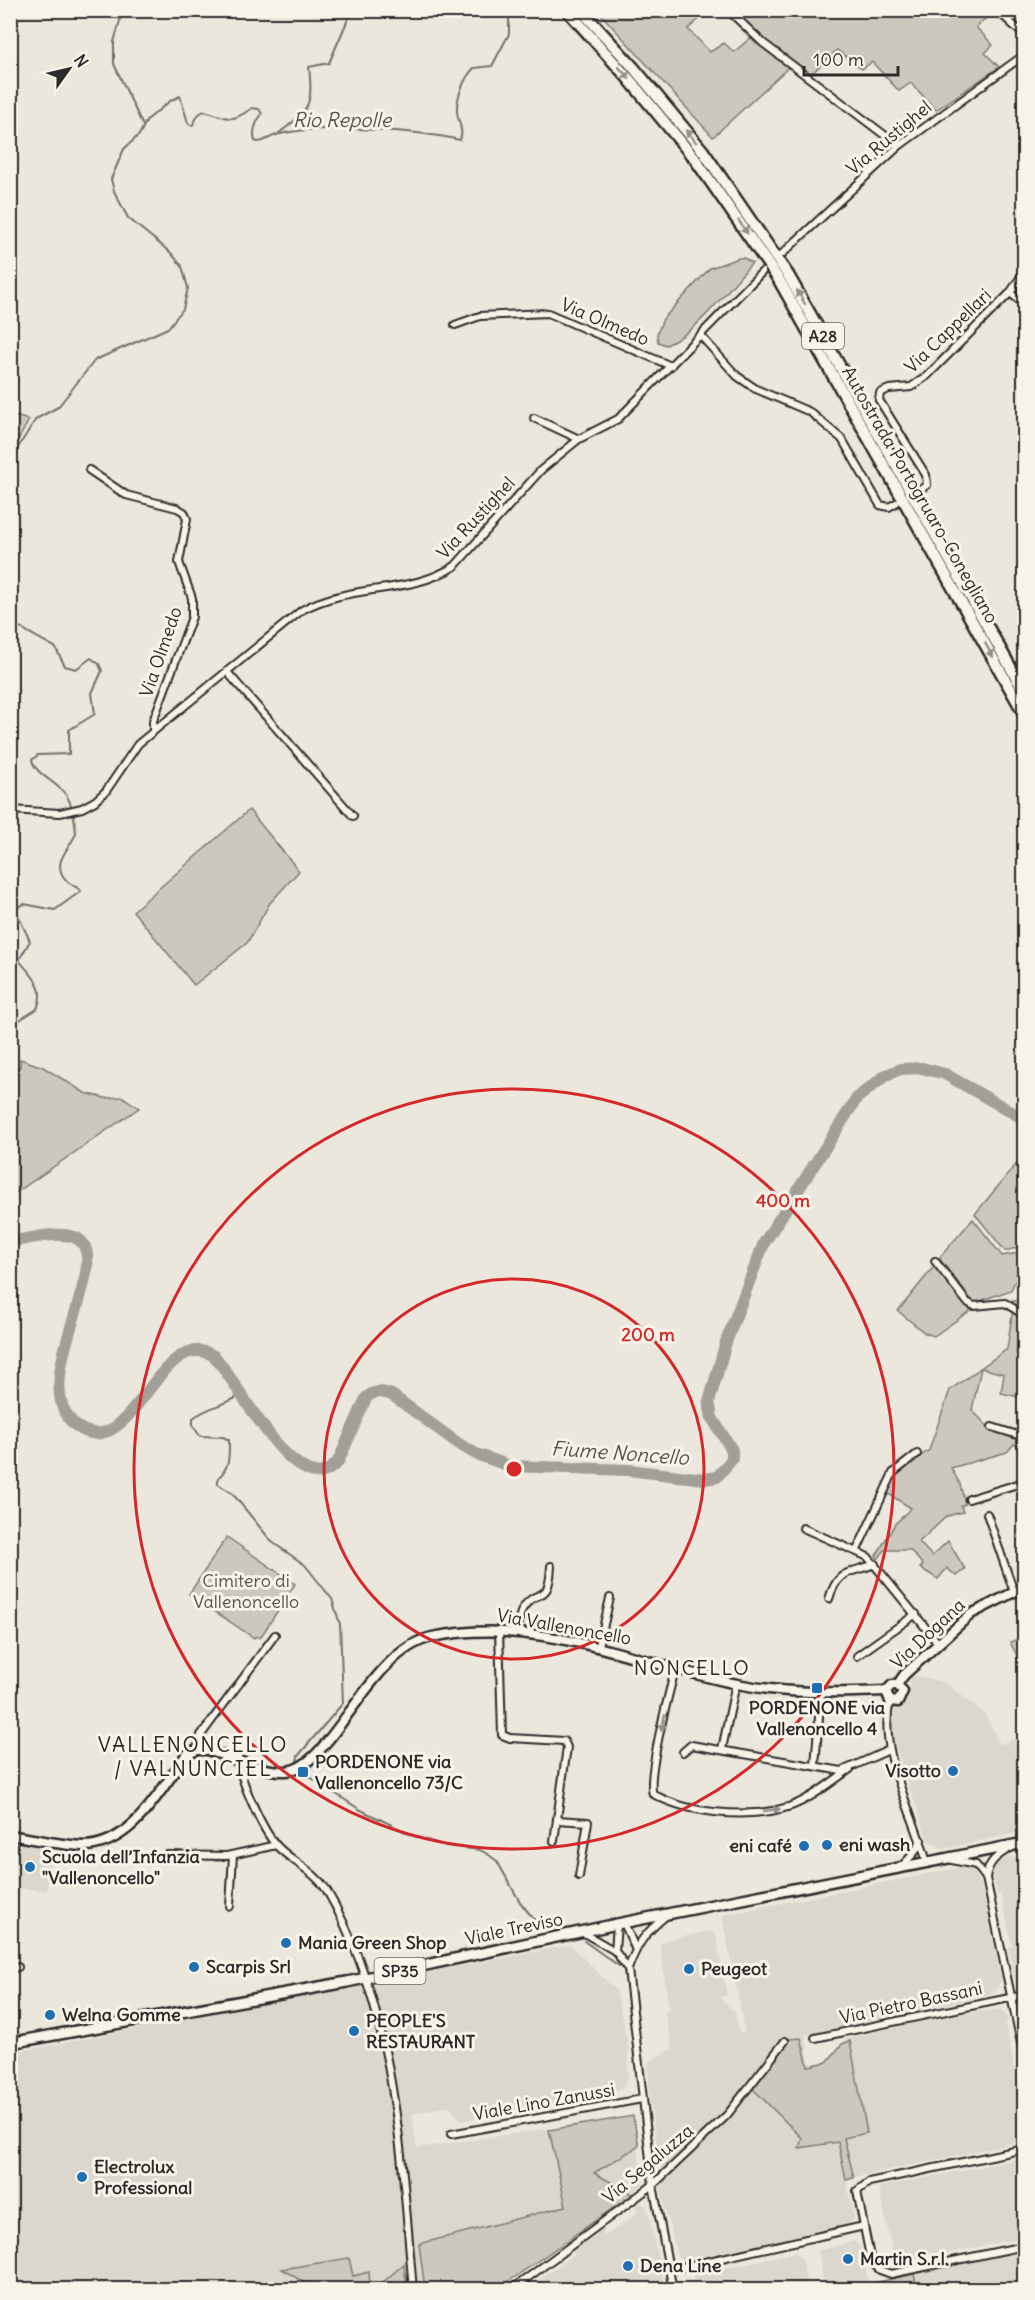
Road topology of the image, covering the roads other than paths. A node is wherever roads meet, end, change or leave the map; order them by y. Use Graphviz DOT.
graph roads {
  1 [pos="567,10"];
  2 [pos="581,10"];
  3 [pos="728,10"];
  4 [pos="997,10"];
  5 [pos="1024,35"];
  6 [pos="1024,55"];
  7 [pos="899,146"];
  8 [pos="782,254"];
  9 [pos="762,272"];
  10 [pos="1024,273"];
  11 [pos="1010,293"];
  12 [pos="1024,304"];
  13 [pos="455,325"];
  14 [pos="701,336"];
  15 [pos="671,366"];
  16 [pos="534,418"];
  17 [pos="579,440"];
  18 [pos="89,470"];
  19 [pos="917,492"];
  20 [pos="896,503"];
  21 [pos="228,673"];
  22 [pos="1012,679"];
  23 [pos="1024,691"];
  24 [pos="1024,713"];
  25 [pos="153,730"];
  26 [pos="10,810"];
  27 [pos="353,816"];
  28 [pos="935,1261"];
  29 [pos="1024,1315"];
  30 [pos="992,1427"];
  31 [pos="1024,1437"];
  32 [pos="917,1454"];
  33 [pos="1024,1482"];
  34 [pos="969,1499"];
  35 [pos="987,1514"];
  36 [pos="803,1528"];
  37 [pos="857,1550"];
  38 [pos="875,1564"];
  39 [pos="551,1566"];
  40 [pos="1024,1587"];
  41 [pos="1014,1592"];
  42 [pos="610,1598"];
  43 [pos="829,1599"];
  44 [pos="916,1614"];
  45 [pos="499,1630"];
  46 [pos="516,1632"];
  47 [pos="275,1635"];
  48 [pos="938,1643"];
  49 [pos="599,1646"];
  50 [pos="857,1656"];
  51 [pos="676,1666"];
  52 [pos="736,1683"];
  53 [pos="897,1685"];
  54 [pos="886,1691"];
  55 [pos="820,1694"];
  56 [pos="890,1701"];
  57 [pos="722,1749"];
  58 [pos="197,1750"];
  59 [pos="889,1750"];
  60 [pos="683,1752"];
  61 [pos="238,1758"];
  62 [pos="815,1765"];
  63 [pos="850,1769"];
  64 [pos="557,1820"];
  65 [pos="10,1835"];
  66 [pos="921,1839"];
  67 [pos="554,1841"];
  68 [pos="1020,1844"];
  69 [pos="276,1845"];
  70 [pos="981,1853"];
  71 [pos="167,1855"];
  72 [pos="233,1855"];
  73 [pos="947,1859"];
  74 [pos="927,1863"];
  75 [pos="979,1867"];
  76 [pos="900,1868"];
  77 [pos="988,1868"];
  78 [pos="579,1876"];
  79 [pos="986,1878"];
  80 [pos="230,1906"];
  81 [pos="667,1914"];
  82 [pos="620,1924"];
  83 [pos="581,1932"];
  84 [pos="635,1948"];
  85 [pos="615,1951"];
  86 [pos="18,1966"];
  87 [pos="10,1969"];
  88 [pos="628,1969"];
  89 [pos="367,1977"];
  90 [pos="1024,1995"];
  91 [pos="1013,1997"];
  92 [pos="815,2038"];
  93 [pos="785,2041"];
  94 [pos="10,2043"];
  95 [pos="1024,2057"];
  96 [pos="642,2099"];
  97 [pos="451,2134"];
  98 [pos="1024,2149"];
  99 [pos="653,2185"];
  100 [pos="864,2226"];
  101 [pos="1024,2246"];
  102 [pos="669,2270"];
  103 [pos="414,2289"];
  104 [pos="511,2289"];
  105 [pos="673,2289"];
  1 -- 22 [label="highway, Autostrada Portogruaro-Conegliano / A28, one-way"];
  22 -- 2 [label="highway, Autostrada Portogruaro-Conegliano / A28, one-way"];
  3 -- 7 [label="street"];
  4 -- 5 [label="street"];
  6 -- 7 [label="street, Via Rustighel"];
  7 -- 8 [label="street, Via Rustighel"];
  9 -- 14 [label="street, Via Rustighel"];
  10 -- 11 [label="street, Via Cappellari"];
  11 -- 12 [label="street, Via Cappellari"];
  11 -- 19 [label="street, Via Cappellari"];
  13 -- 15 [label="street, Via Olmedo"];
  14 -- 15 [label="street, Via Rustighel"];
  14 -- 20 [label="street"];
  15 -- 17 [label="street, Via Rustighel"];
  16 -- 17 [label="street"];
  17 -- 21 [label="street, Via Rustighel"];
  18 -- 25 [label="street, Via Olmedo"];
  21 -- 25 [label="street, Via Rustighel"];
  21 -- 27 [label="street"];
  22 -- 23 [label="highway, Autostrada Portogruaro-Conegliano / A28"];
  22 -- 24 [label="highway, Autostrada Portogruaro-Conegliano / A28"];
  25 -- 26 [label="street, Via Rustighel"];
  28 -- 29 [label="street"];
  30 -- 31 [label="street"];
  32 -- 37 [label="street"];
  33 -- 34 [label="street"];
  35 -- 41 [label="street"];
  36 -- 37 [label="street"];
  37 -- 38 [label="street"];
  38 -- 43 [label="street"];
  38 -- 44 [label="street"];
  39 -- 46 [label="street"];
  40 -- 41 [label="street, Via Dogana"];
  41 -- 48 [label="street, Via Dogana"];
  42 -- 49 [label="street"];
  44 -- 48 [label="street"];
  44 -- 50 [label="street"];
  45 -- 46 [label="street, Via Vallenoncello"];
  45 -- 61 [label="street, Via Vallenoncello"];
  45 -- 64 [label="street"];
  46 -- 49 [label="street, Via Vallenoncello"];
  47 -- 58 [label="street"];
  48 -- 53 [label="street, Via Dogana"];
  49 -- 51 [label="street, Via Vallenoncello"];
  51 -- 52 [label="street, Via Vallenoncello"];
  51 -- 63 [label="street, one-way"];
  52 -- 55 [label="street, Via Vallenoncello"];
  52 -- 57 [label="street"];
  53 -- 54 [label="street, Via Dogana"];
  53 -- 56 [label="street, Via Dogana"];
  54 -- 55 [label="street, Via Vallenoncello"];
  54 -- 56 [label="street, Via Dogana"];
  55 -- 62 [label="street"];
  56 -- 59 [label="street"];
  57 -- 60 [label="street"];
  57 -- 62 [label="street"];
  58 -- 61 [label="street, Via Vallenoncello"];
  58 -- 65 [label="street"];
  59 -- 63 [label="street"];
  59 -- 66 [label="street"];
  61 -- 69 [label="street"];
  62 -- 63 [label="street"];
  64 -- 67 [label="street"];
  64 -- 78 [label="street"];
  66 -- 74 [label="street"];
  66 -- 76 [label="street"];
  68 -- 70 [label="main road, Viale Treviso / SP35"];
  68 -- 77 [label="street"];
  69 -- 72 [label="street"];
  69 -- 89 [label="street"];
  70 -- 73 [label="main road, Viale Treviso / SP35"];
  70 -- 75 [label="street"];
  70 -- 77 [label="street"];
  71 -- 72 [label="street"];
  72 -- 80 [label="street"];
  73 -- 74 [label="main road, Viale Treviso / SP35"];
  73 -- 75 [label="street"];
  74 -- 76 [label="main road, Viale Treviso / SP35"];
  75 -- 79 [label="street"];
  76 -- 81 [label="main road, Viale Treviso / SP35"];
  77 -- 79 [label="street"];
  79 -- 91 [label="street"];
  81 -- 82 [label="main road, Viale Treviso / SP35"];
  81 -- 84 [label="street, Viale Lino Zanussi"];
  82 -- 83 [label="main road, Viale Treviso / SP35"];
  82 -- 84 [label="street"];
  82 -- 85 [label="street"];
  83 -- 85 [label="street, Viale Lino Zanussi"];
  83 -- 89 [label="main road, Viale Treviso / SP35"];
  84 -- 88 [label="street, Viale Lino Zanussi"];
  85 -- 88 [label="street, Viale Lino Zanussi"];
  86 -- 87 [label="street"];
  88 -- 96 [label="street, Viale Lino Zanussi"];
  89 -- 94 [label="main road, Viale Treviso / SP35"];
  89 -- 103 [label="street"];
  90 -- 91 [label="street, Via Pietro Bassani"];
  91 -- 92 [label="street, Via Pietro Bassani"];
  91 -- 95 [label="street"];
  93 -- 99 [label="street, Via Segaluzza"];
  96 -- 97 [label="street, Viale Lino Zanussi"];
  96 -- 99 [label="street, Viale Lino Zanussi"];
  98 -- 100 [label="street"];
  99 -- 102 [label="street, Viale Lino Zanussi"];
  99 -- 104 [label="street, Via Segaluzza"];
  100 -- 101 [label="street"];
  100 -- 102 [label="street"];
  102 -- 105 [label="street, Viale Lino Zanussi"];
}
